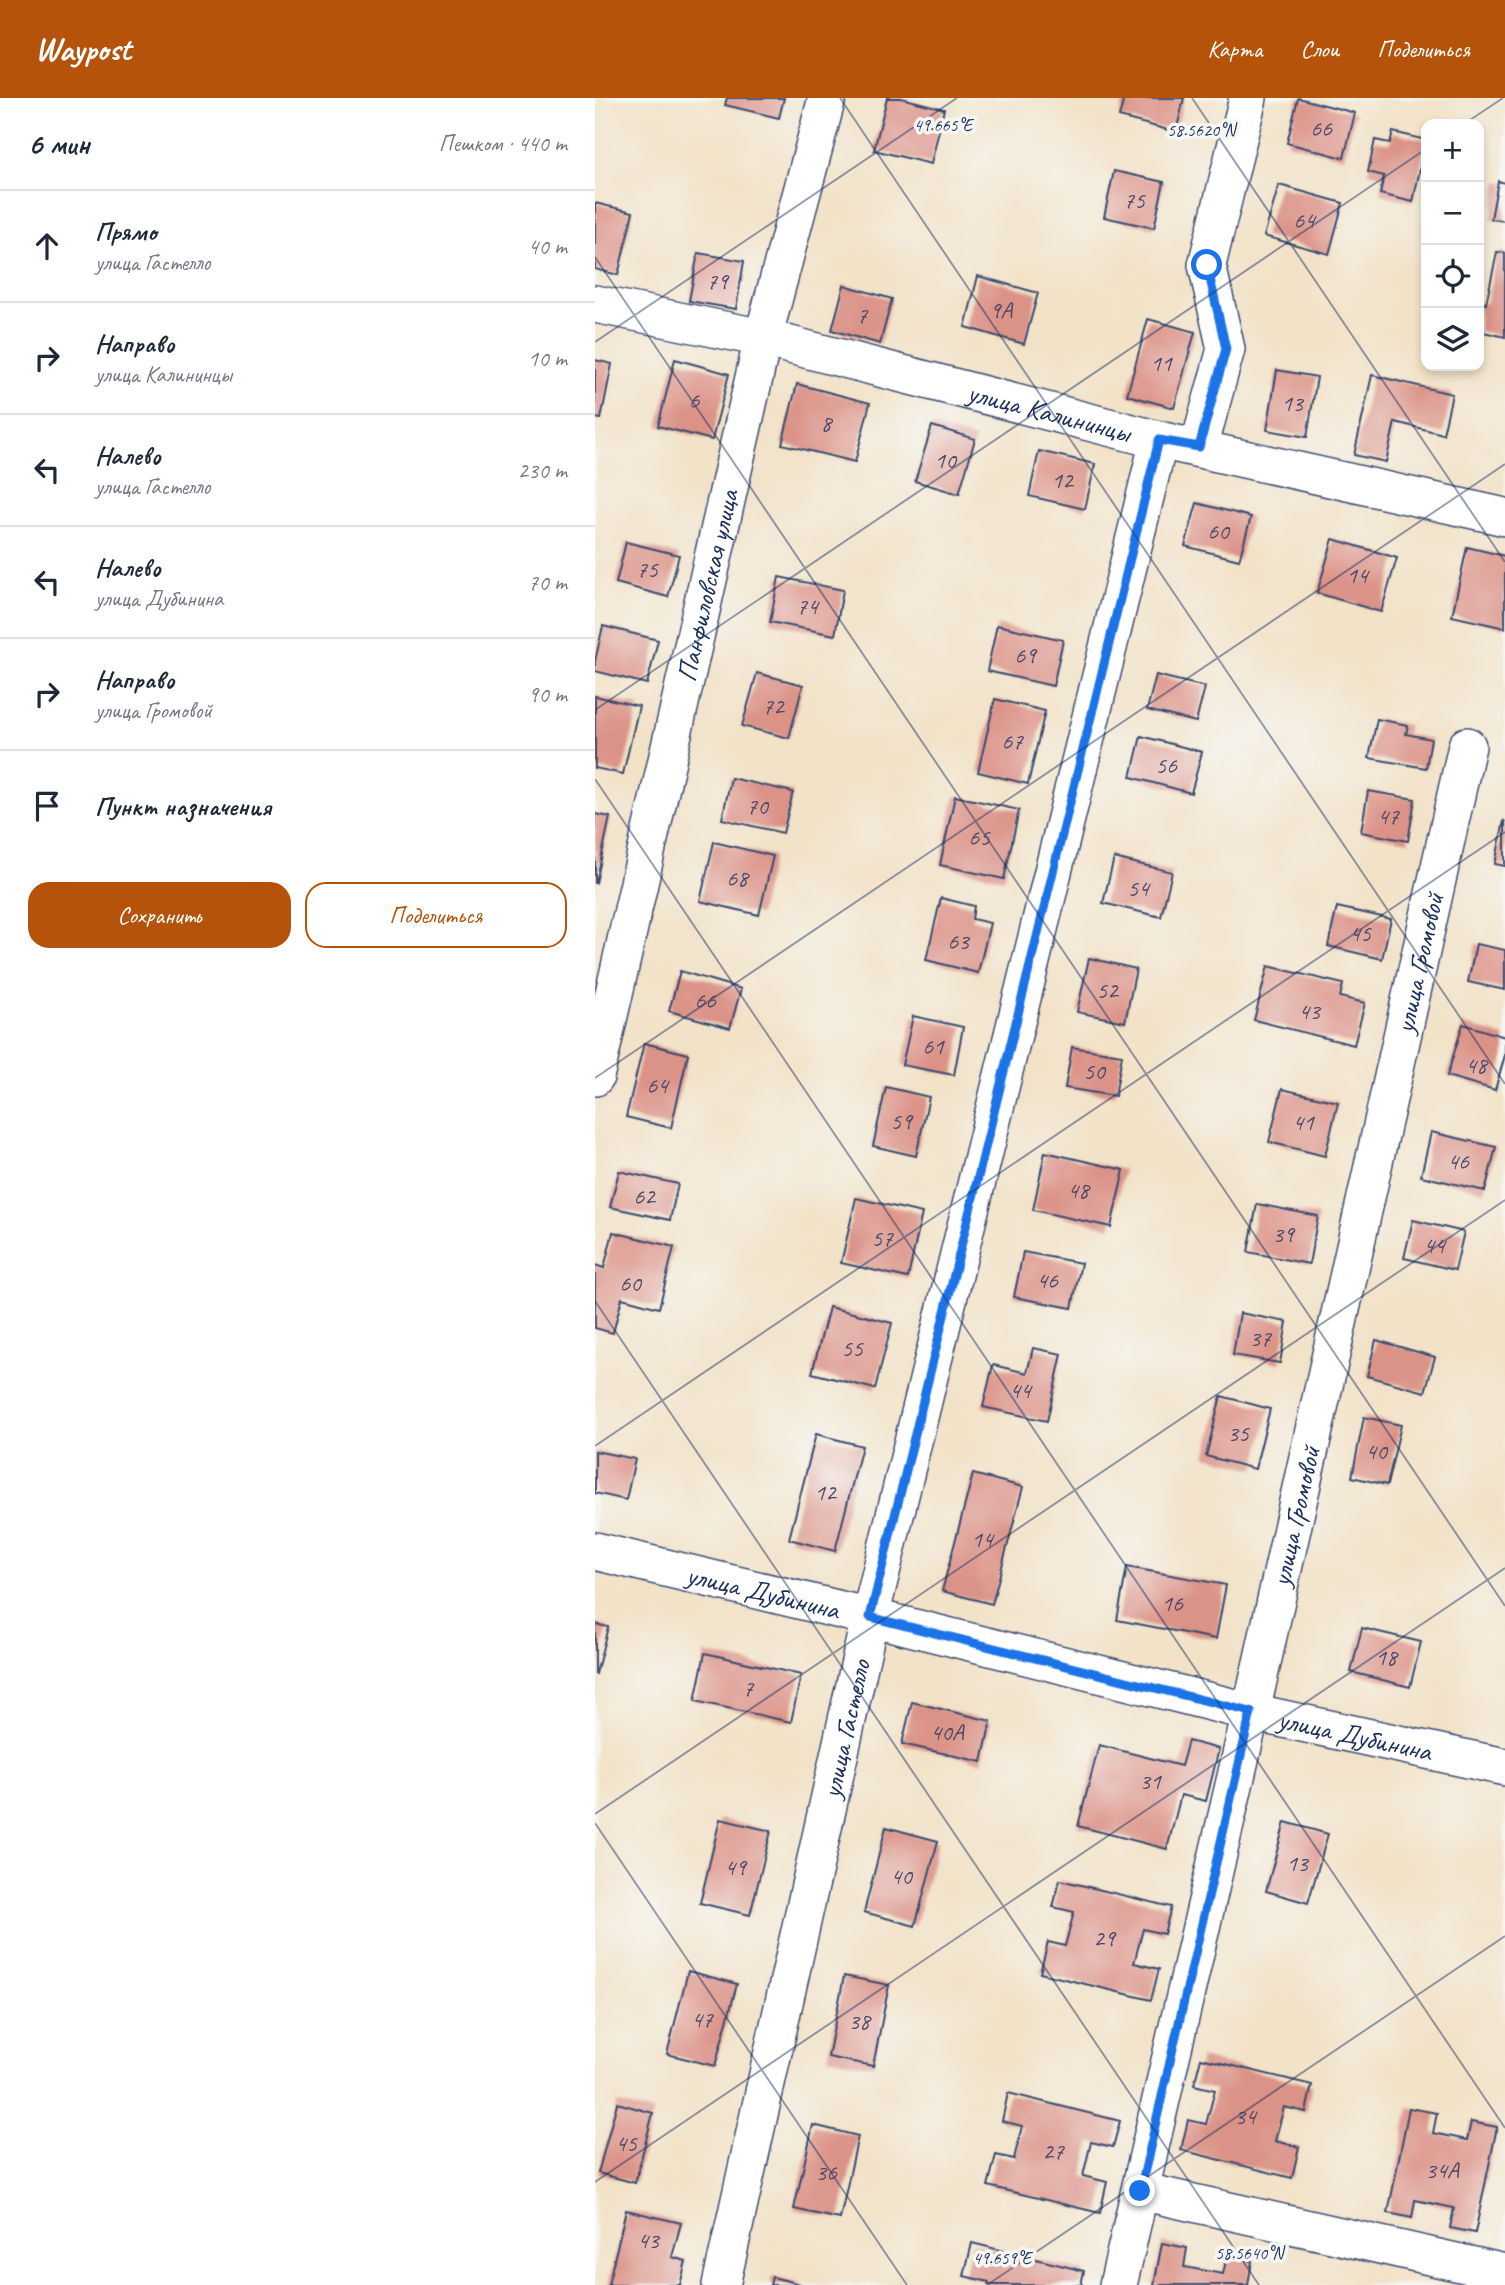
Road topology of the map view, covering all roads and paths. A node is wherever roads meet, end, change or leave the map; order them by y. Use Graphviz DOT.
graph roads {
  1 [pos="827,98"];
  2 [pos="1248,98"];
  3 [pos="595,304"];
  4 [pos="763,338"];
  5 [pos="1159,440"];
  6 [pos="1199,447"];
  7 [pos="1505,517"];
  8 [pos="1467,747"];
  9 [pos="595,1077"];
  10 [pos="595,1551"];
  11 [pos="870,1617"];
  12 [pos="1251,1712"];
  13 [pos="1505,1767"];
  14 [pos="1140,2191"];
  15 [pos="1505,2273"];
  16 [pos="721,2285"];
  17 [pos="1118,2285"];
  1 -- 4 [label="street, Панфиловская улица"];
  2 -- 6 [label="street"];
  3 -- 4 [label="street, улица Калининцы"];
  4 -- 5 [label="street, улица Калининцы"];
  4 -- 9 [label="street, Панфиловская улица"];
  5 -- 6 [label="street, улица Калининцы"];
  5 -- 11 [label="street, улица Гастелло"];
  6 -- 7 [label="street, улица Калининцы"];
  8 -- 12 [label="street, улица Громовой"];
  10 -- 11 [label="street, улица Дубинина"];
  11 -- 12 [label="street, улица Дубинина"];
  11 -- 16 [label="street, улица Гастелло"];
  12 -- 13 [label="street, улица Дубинина"];
  12 -- 14 [label="street, улица Громовой"];
  14 -- 15 [label="street"];
  14 -- 17 [label="street, улица Громовой"];
}
